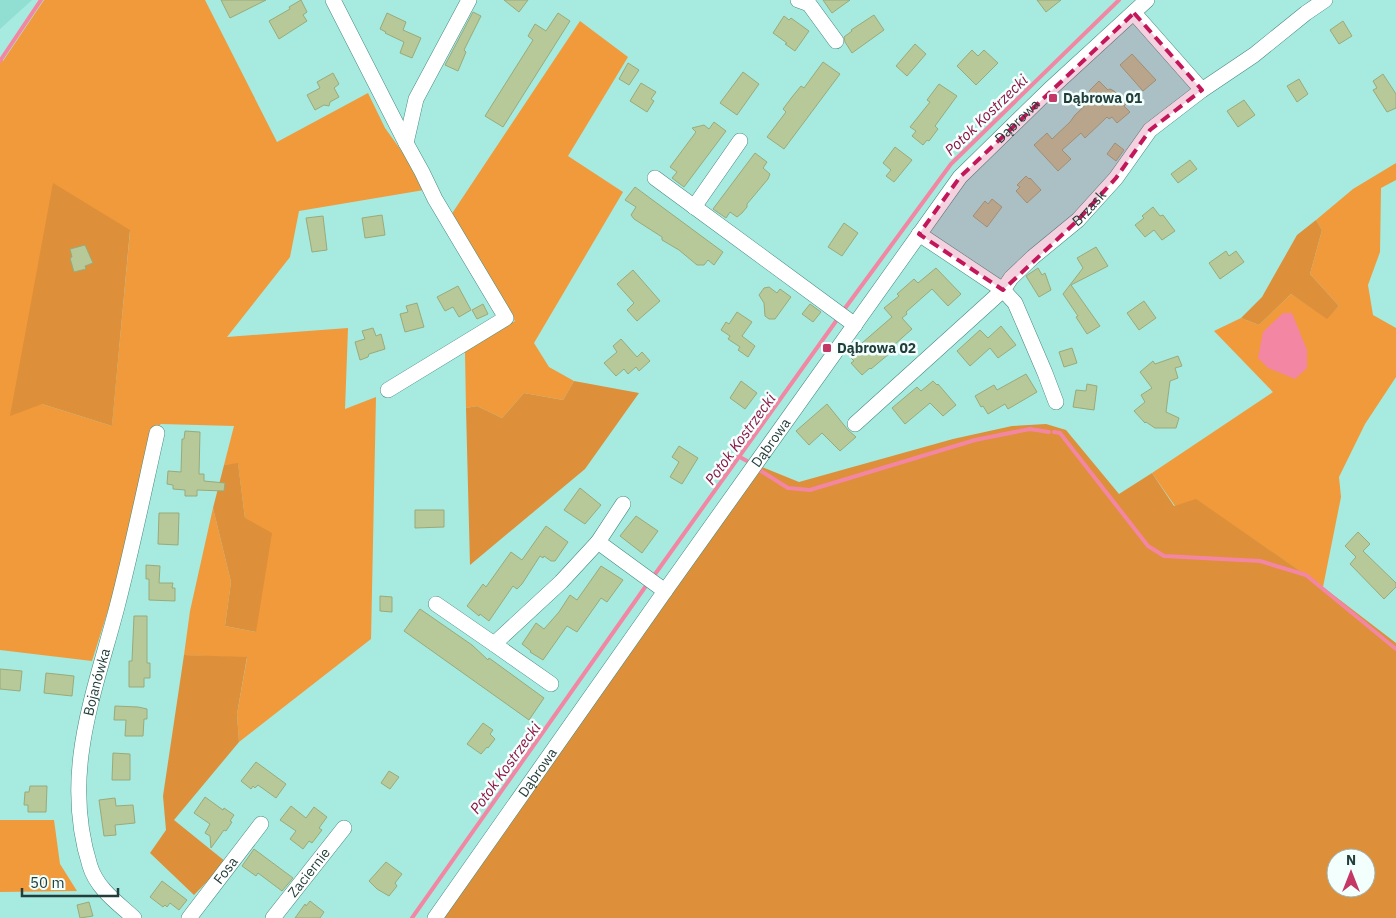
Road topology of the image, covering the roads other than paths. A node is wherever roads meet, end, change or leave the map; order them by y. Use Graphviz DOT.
graph roads {
  1 [pos="333,0"];
  2 [pos="469,0"];
  3 [pos="798,0"];
  4 [pos="1147,0"];
  5 [pos="1325,0"];
  6 [pos="1134,13"];
  7 [pos="836,41"];
  8 [pos="1202,90"];
  9 [pos="740,141"];
  10 [pos="406,143"];
  11 [pos="655,178"];
  12 [pos="694,207"];
  13 [pos="919,234"];
  14 [pos="1003,290"];
  15 [pos="845,318"];
  16 [pos="388,390"];
  17 [pos="1056,402"];
  18 [pos="855,424"];
  19 [pos="157,433"];
  20 [pos="624,504"];
  21 [pos="598,542"];
  22 [pos="661,588"];
  23 [pos="436,604"];
  24 [pos="494,644"];
  25 [pos="551,684"];
  26 [pos="261,824"];
  27 [pos="344,828"];
  28 [pos="134,918"];
  29 [pos="189,918"];
  30 [pos="273,918"];
  31 [pos="435,918"];
  1 -- 10 [label="street"];
  2 -- 10 [label="street"];
  3 -- 7 [label="street"];
  4 -- 6 [label="street, Dąbrowa"];
  5 -- 8 [label="street, Brzask"];
  6 -- 8 [label="street"];
  6 -- 13 [label="street, Dąbrowa"];
  8 -- 14 [label="street, Brzask"];
  9 -- 12 [label="street"];
  10 -- 16 [label="street"];
  11 -- 12 [label="street"];
  12 -- 15 [label="street"];
  13 -- 14 [label="street"];
  13 -- 15 [label="street, Dąbrowa"];
  14 -- 17 [label="street"];
  14 -- 18 [label="street, Brzask"];
  15 -- 22 [label="street, Dąbrowa"];
  19 -- 28 [label="street, Bojanówka"];
  20 -- 21 [label="street"];
  21 -- 22 [label="street"];
  21 -- 24 [label="street"];
  22 -- 31 [label="street, Dąbrowa"];
  23 -- 24 [label="street"];
  24 -- 25 [label="street"];
  26 -- 29 [label="street, Fosa"];
  27 -- 30 [label="street, Zaciernie"];
}
